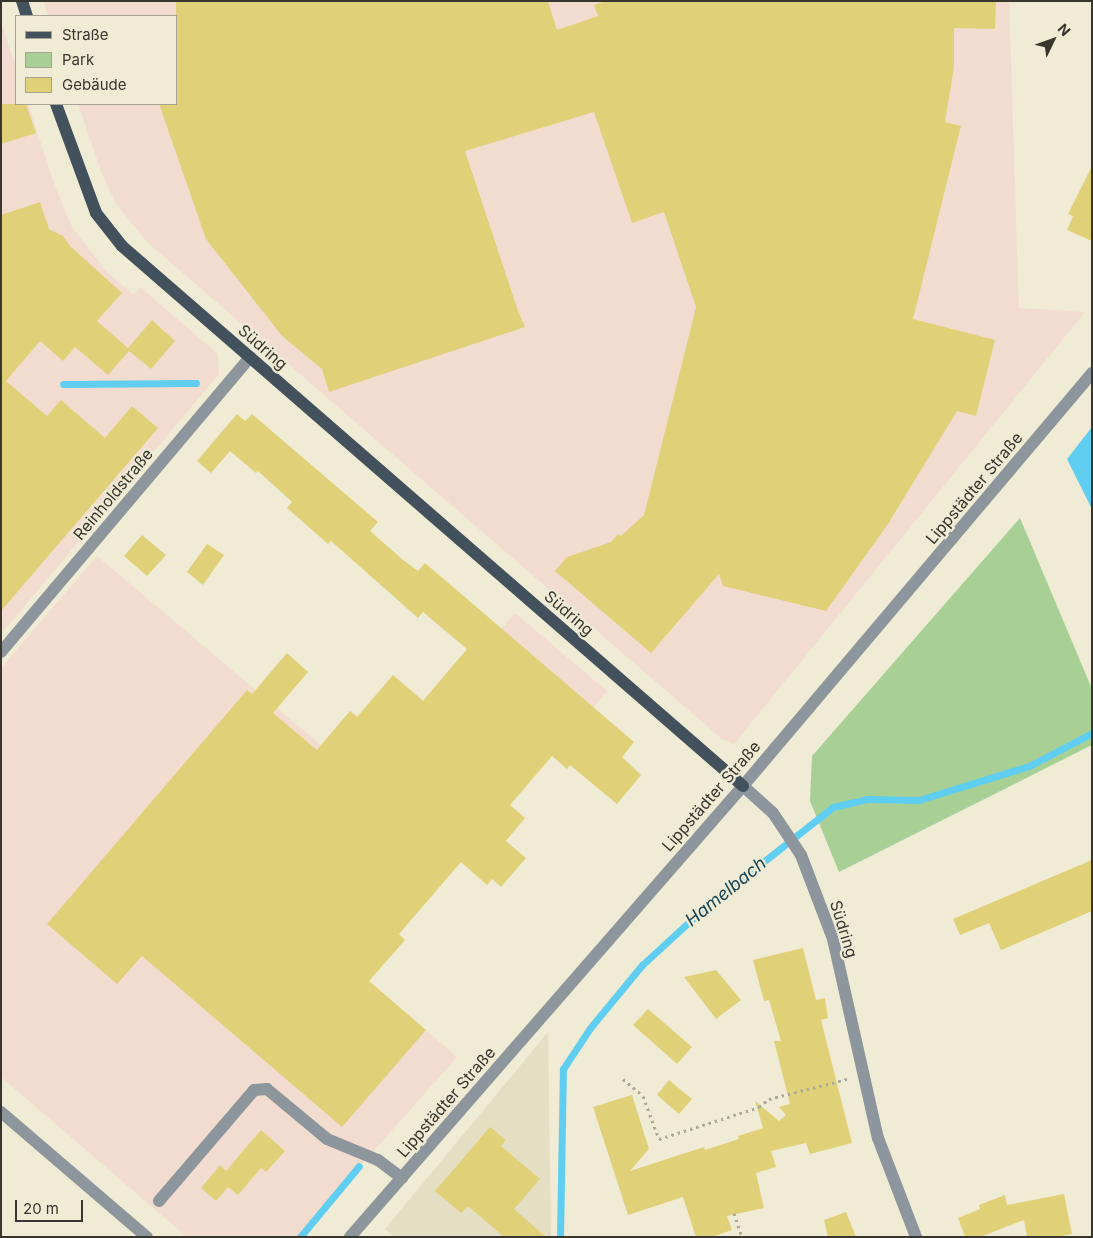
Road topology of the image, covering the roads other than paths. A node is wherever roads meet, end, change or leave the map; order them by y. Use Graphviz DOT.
graph roads {
  1 [pos="22,1"];
  2 [pos="27,15"];
  3 [pos="56,105"];
  4 [pos="250,357"];
  5 [pos="1092,373"];
  6 [pos="1,652"];
  7 [pos="743,786"];
  8 [pos="1,1112"];
  9 [pos="402,1178"];
  10 [pos="159,1201"];
  11 [pos="147,1237"];
  12 [pos="350,1237"];
  13 [pos="916,1237"];
  1 -- 2 [label="main road"];
  3 -- 4 [label="main road, Südring"];
  4 -- 6 [label="street, Reinholdstraße"];
  4 -- 7 [label="main road, Südring"];
  5 -- 7 [label="street, Lippstädter Straße"];
  7 -- 9 [label="street, Lippstädter Straße"];
  7 -- 13 [label="street, Südring"];
  8 -- 11 [label="street"];
  9 -- 10 [label="street"];
  9 -- 12 [label="street, Lippstädter Straße"];
}
